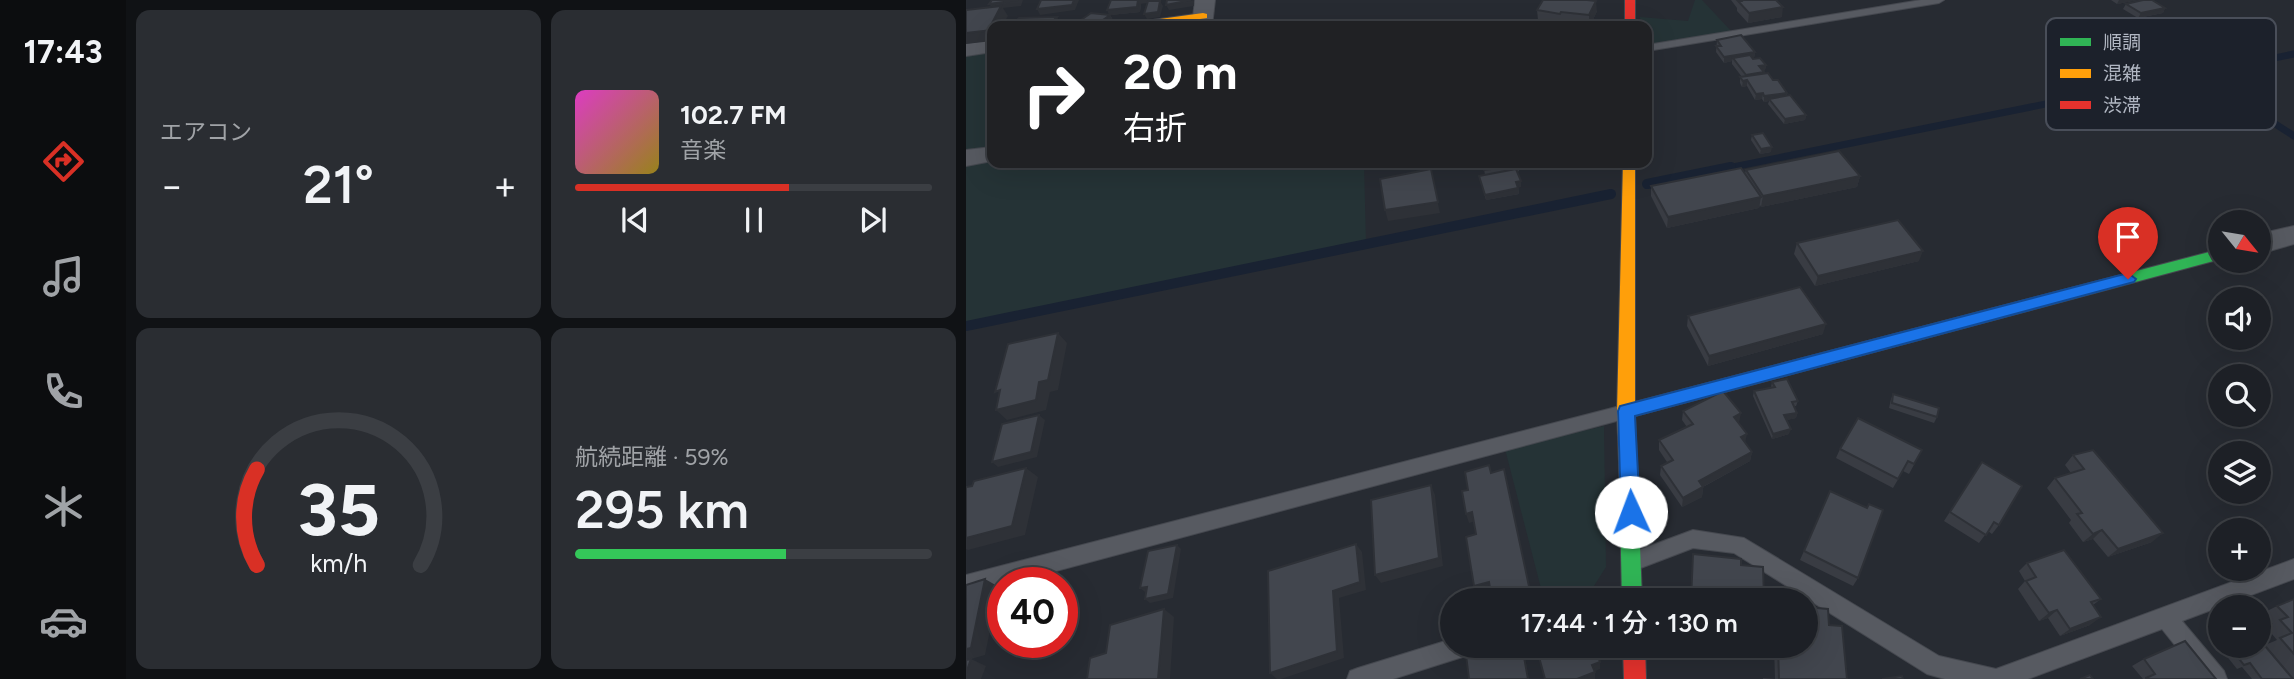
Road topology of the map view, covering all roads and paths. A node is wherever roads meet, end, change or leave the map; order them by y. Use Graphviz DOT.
graph roads {
  1 [pos="1630,0"];
  2 [pos="1939,0"];
  3 [pos="1204,14"];
  4 [pos="1161,21"];
  5 [pos="1630,21"];
  6 [pos="987,47"];
  7 [pos="1652,47"];
  8 [pos="966,50"];
  9 [pos="987,155"];
  10 [pos="966,158"];
  11 [pos="1629,168"];
  12 [pos="2294,235"];
  13 [pos="2272,241"];
  14 [pos="2208,257"];
  15 [pos="1626,411"];
  16 [pos="1633,562"];
  17 [pos="2294,569"];
  18 [pos="966,585"];
  19 [pos="1632,588"];
  20 [pos="2165,617"];
  21 [pos="1440,653"];
  22 [pos="1634,658"];
  23 [pos="1358,679"];
  24 [pos="1635,679"];
  25 [pos="1996,679"];
  26 [pos="2216,679"];
  1 -- 5 [label="street"];
  2 -- 7 [label="lane"];
  3 -- 4 [label="street"];
  6 -- 8 [label="street"];
  9 -- 10 [label="street"];
  11 -- 15 [label="street"];
  12 -- 13 [label="street"];
  14 -- 15 [label="street"];
  15 -- 16 [label="street"];
  15 -- 18 [label="lane"];
  16 -- 19 [label="street"];
  16 -- 25 [label="lane"];
  17 -- 20 [label="lane"];
  20 -- 25 [label="lane"];
  20 -- 26 [label="lane"];
  21 -- 23 [label="lane"];
  22 -- 24 [label="street"];
}
